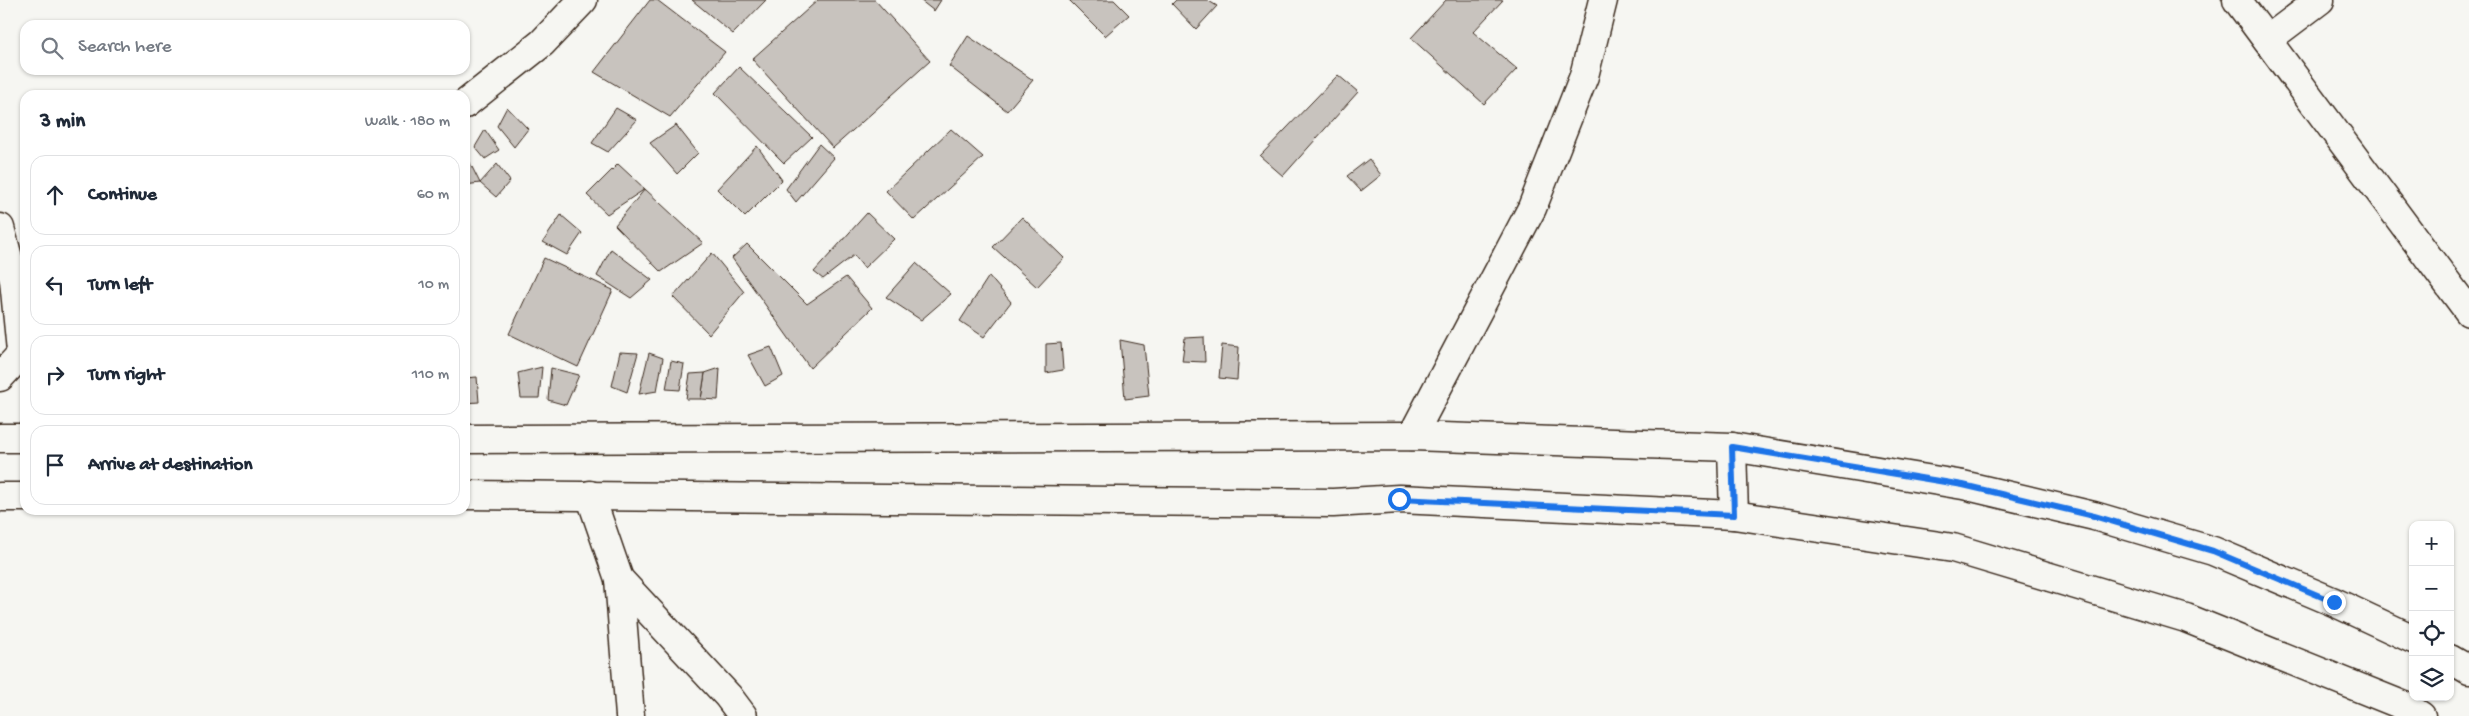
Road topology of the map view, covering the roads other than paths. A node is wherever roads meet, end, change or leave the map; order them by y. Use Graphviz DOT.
graph roads {
  1 [pos="583,0"];
  2 [pos="1603,0"];
  3 [pos="2237,0"];
  4 [pos="2320,0"];
  5 [pos="2267,40"];
  6 [pos="470,100"];
  7 [pos="0,228"];
  8 [pos="2469,312"];
  9 [pos="20,327"];
  10 [pos="20,354"];
  11 [pos="0,377"];
  12 [pos="1412,436"];
  13 [pos="0,438"];
  14 [pos="20,438"];
  15 [pos="470,439"];
  16 [pos="1732,447"];
  17 [pos="470,495"];
  18 [pos="590,495"];
  19 [pos="0,497"];
  20 [pos="20,497"];
  21 [pos="1734,515"];
  22 [pos="619,578"];
  23 [pos="2409,637"];
  24 [pos="2454,661"];
  25 [pos="2469,670"];
  26 [pos="2410,713"];
  27 [pos="630,716"];
  28 [pos="743,716"];
  1 -- 6 [label="street"];
  2 -- 12 [label="street"];
  3 -- 5 [label="street"];
  4 -- 5 [label="street"];
  5 -- 8 [label="street"];
  7 -- 9 [label="street"];
  10 -- 11 [label="street"];
  12 -- 15 [label="street"];
  12 -- 16 [label="street"];
  13 -- 14 [label="street"];
  16 -- 21 [label="street"];
  16 -- 23 [label="street"];
  17 -- 18 [label="street"];
  18 -- 21 [label="street"];
  18 -- 22 [label="street"];
  19 -- 20 [label="street"];
  21 -- 26 [label="street"];
  22 -- 27 [label="street"];
  22 -- 28 [label="street"];
  24 -- 25 [label="street"];
}
